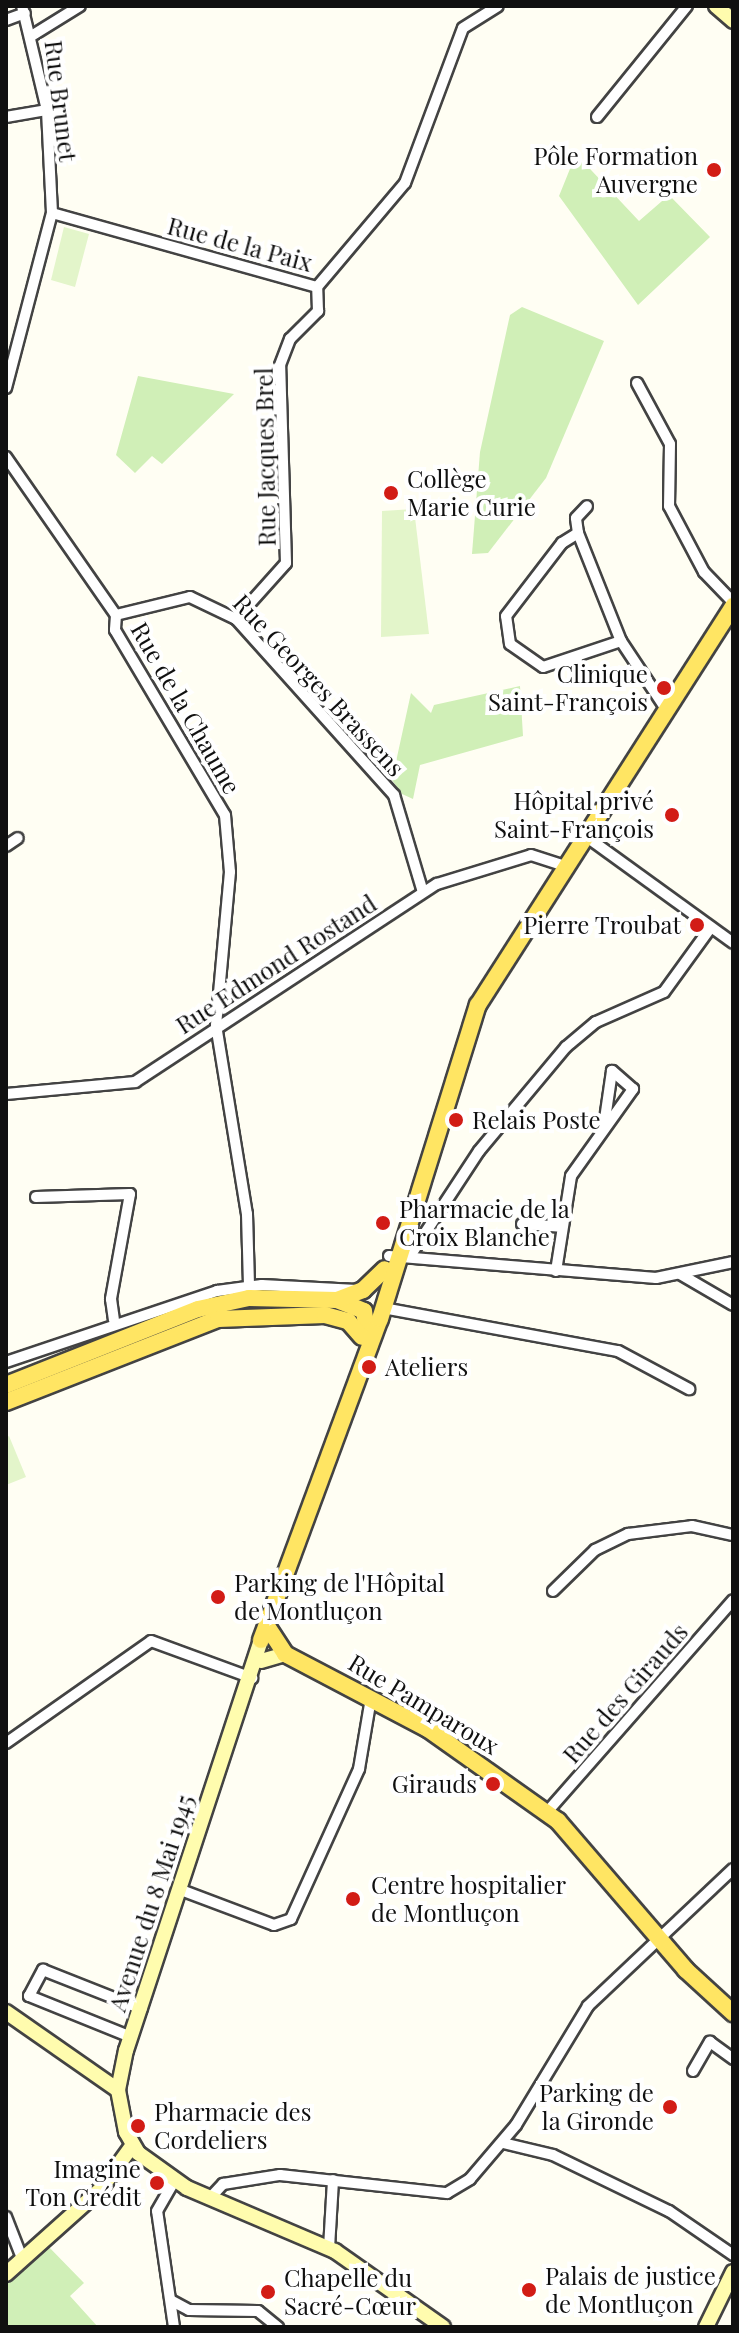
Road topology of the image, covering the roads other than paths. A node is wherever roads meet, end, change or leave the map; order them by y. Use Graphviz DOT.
graph roads {
  1 [pos="80,6"];
  2 [pos="498,6"];
  3 [pos="687,6"];
  4 [pos="716,6"];
  5 [pos="24,10"];
  6 [pos="6,20"];
  7 [pos="733,21"];
  8 [pos="33,35"];
  9 [pos="47,110"];
  10 [pos="6,117"];
  11 [pos="597,117"];
  12 [pos="52,213"];
  13 [pos="317,287"];
  14 [pos="637,383"];
  15 [pos="6,388"];
  16 [pos="6,457"];
  17 [pos="6,476"];
  18 [pos="26,487"];
  19 [pos="587,506"];
  20 [pos="578,533"];
  21 [pos="733,604"];
  22 [pos="116,615"];
  23 [pos="236,619"];
  24 [pos="621,641"];
  25 [pos="666,709"];
  26 [pos="584,835"];
  27 [pos="18,838"];
  28 [pos="6,846"];
  29 [pos="564,866"];
  30 [pos="423,892"];
  31 [pos="711,927"];
  32 [pos="733,943"];
  33 [pos="216,1025"];
  34 [pos="6,1094"];
  35 [pos="604,1126"];
  36 [pos="36,1197"];
  37 [pos="522,1224"];
  38 [pos="561,1227"];
  39 [pos="396,1256"];
  40 [pos="733,1262"];
  41 [pos="556,1271"];
  42 [pos="680,1274"];
  43 [pos="249,1285"];
  44 [pos="733,1305"];
  45 [pos="371,1307"];
  46 [pos="325,1315"];
  47 [pos="114,1320"];
  48 [pos="362,1337"];
  49 [pos="6,1362"];
  50 [pos="6,1385"];
  51 [pos="689,1389"];
  52 [pos="6,1402"];
  53 [pos="306,1522"];
  54 [pos="733,1535"];
  55 [pos="553,1591"];
  56 [pos="733,1600"];
  57 [pos="267,1636"];
  58 [pos="285,1654"];
  59 [pos="261,1661"];
  60 [pos="252,1678"];
  61 [pos="371,1698"];
  62 [pos="6,1743"];
  63 [pos="552,1817"];
  64 [pos="733,1869"];
  65 [pos="181,1890"];
  66 [pos="662,1940"];
  67 [pos="142,2009"];
  68 [pos="733,2013"];
  69 [pos="7,2016"];
  70 [pos="131,2037"];
  71 [pos="733,2059"];
  72 [pos="693,2071"];
  73 [pos="118,2090"];
  74 [pos="516,2125"];
  75 [pos="503,2143"];
  76 [pos="132,2146"];
  77 [pos="523,2147"];
  78 [pos="175,2180"];
  79 [pos="333,2180"];
  80 [pos="209,2199"];
  81 [pos="6,2217"];
  82 [pos="326,2225"];
  83 [pos="309,2238"];
  84 [pos="329,2248"];
  85 [pos="733,2255"];
  86 [pos="22,2258"];
  87 [pos="733,2272"];
  88 [pos="6,2274"];
  89 [pos="172,2301"];
  90 [pos="174,2327"];
  91 [pos="278,2327"];
  92 [pos="443,2327"];
  93 [pos="706,2327"];
  1 -- 8 [label="street"];
  2 -- 13 [label="street, Rue de la Paix"];
  3 -- 11 [label="street"];
  4 -- 7 [label="main road"];
  5 -- 6 [label="street"];
  5 -- 8 [label="street, Rue Brunet"];
  8 -- 9 [label="street, Rue Brunet"];
  9 -- 10 [label="street"];
  9 -- 12 [label="street, Rue Brunet"];
  12 -- 13 [label="street, Rue de la Paix"];
  12 -- 15 [label="street, Rue Brunet"];
  13 -- 23 [label="street, Rue Jacques Brel"];
  14 -- 21 [label="street"];
  16 -- 18 [label="street, Rue de la Chaume"];
  17 -- 18 [label="street, Rue de la Chaume"];
  18 -- 22 [label="street, Rue de la Chaume"];
  19 -- 20 [label="street"];
  20 -- 24 [label="street"];
  20 -- 24 [label="street"];
  21 -- 25 [label="main road, Avenue du 8 Mai 1945"];
  22 -- 23 [label="street, Rue Georges Brassens"];
  22 -- 33 [label="street, Rue de la Chaume"];
  23 -- 30 [label="street, Rue Georges Brassens"];
  24 -- 25 [label="street"];
  25 -- 26 [label="main road, Avenue du 8 Mai 1945"];
  26 -- 29 [label="main road, Avenue du 8 Mai 1945"];
  26 -- 31 [label="street"];
  27 -- 28 [label="street"];
  29 -- 30 [label="street, Rue Edmond Rostand"];
  29 -- 39 [label="main road, Avenue du 8 Mai 1945"];
  30 -- 33 [label="street, Rue Edmond Rostand"];
  31 -- 32 [label="street"];
  31 -- 39 [label="street"];
  33 -- 34 [label="street, Rue Edmond Rostand"];
  33 -- 43 [label="street, Rue de la Chaume"];
  35 -- 35 [label="street"];
  35 -- 38 [label="street"];
  36 -- 47 [label="street"];
  37 -- 38 [label="street"];
  38 -- 41 [label="street"];
  39 -- 41 [label="street"];
  39 -- 45 [label="main road"];
  39 -- 45 [label="main road, Avenue du 8 Mai 1945"];
  40 -- 42 [label="street"];
  41 -- 42 [label="street"];
  42 -- 44 [label="street"];
  43 -- 45 [label="street"];
  43 -- 47 [label="street"];
  45 -- 46 [label="main road"];
  45 -- 48 [label="main road, Avenue du 8 Mai 1945"];
  45 -- 50 [label="main road"];
  45 -- 51 [label="street"];
  45 -- 53 [label="main road, Avenue du 8 Mai 1945"];
  46 -- 48 [label="main road"];
  46 -- 52 [label="main road"];
  47 -- 49 [label="street"];
  48 -- 53 [label="main road, Avenue du 8 Mai 1945"];
  53 -- 57 [label="main road, Avenue du 8 Mai 1945"];
  54 -- 55 [label="street"];
  56 -- 63 [label="street, Rue des Girauds"];
  57 -- 58 [label="main road, Rue Pamparoux"];
  57 -- 59 [label="main road, Avenue du 8 Mai 1945"];
  57 -- 60 [label="main road, Avenue du 8 Mai 1945"];
  58 -- 59 [label="main road"];
  58 -- 61 [label="main road, Rue Pamparoux"];
  59 -- 60 [label="main road, Avenue du 8 Mai 1945"];
  60 -- 62 [label="street"];
  60 -- 65 [label="main road, Avenue du 8 Mai 1945"];
  61 -- 63 [label="main road, Rue Pamparoux"];
  61 -- 65 [label="street"];
  63 -- 66 [label="main road, Rue Pamparoux"];
  64 -- 66 [label="street"];
  65 -- 67 [label="main road, Avenue du 8 Mai 1945"];
  66 -- 68 [label="main road, Rue Pamparoux"];
  66 -- 74 [label="street"];
  67 -- 70 [label="main road, Avenue du 8 Mai 1945"];
  67 -- 70 [label="street"];
  69 -- 73 [label="main road"];
  70 -- 73 [label="main road, Avenue du 8 Mai 1945"];
  71 -- 72 [label="street"];
  73 -- 76 [label="main road, Avenue du 8 Mai 1945"];
  74 -- 75 [label="street"];
  74 -- 77 [label="street"];
  75 -- 77 [label="street"];
  75 -- 79 [label="street"];
  76 -- 78 [label="main road"];
  76 -- 86 [label="main road"];
  77 -- 85 [label="street"];
  78 -- 80 [label="main road"];
  78 -- 89 [label="street"];
  79 -- 80 [label="street"];
  79 -- 82 [label="street"];
  80 -- 83 [label="main road"];
  81 -- 86 [label="street"];
  82 -- 83 [label="street"];
  82 -- 84 [label="street"];
  83 -- 84 [label="main road"];
  84 -- 92 [label="main road"];
  86 -- 88 [label="main road"];
  87 -- 93 [label="main road"];
  89 -- 90 [label="street"];
  89 -- 91 [label="street"];
}
